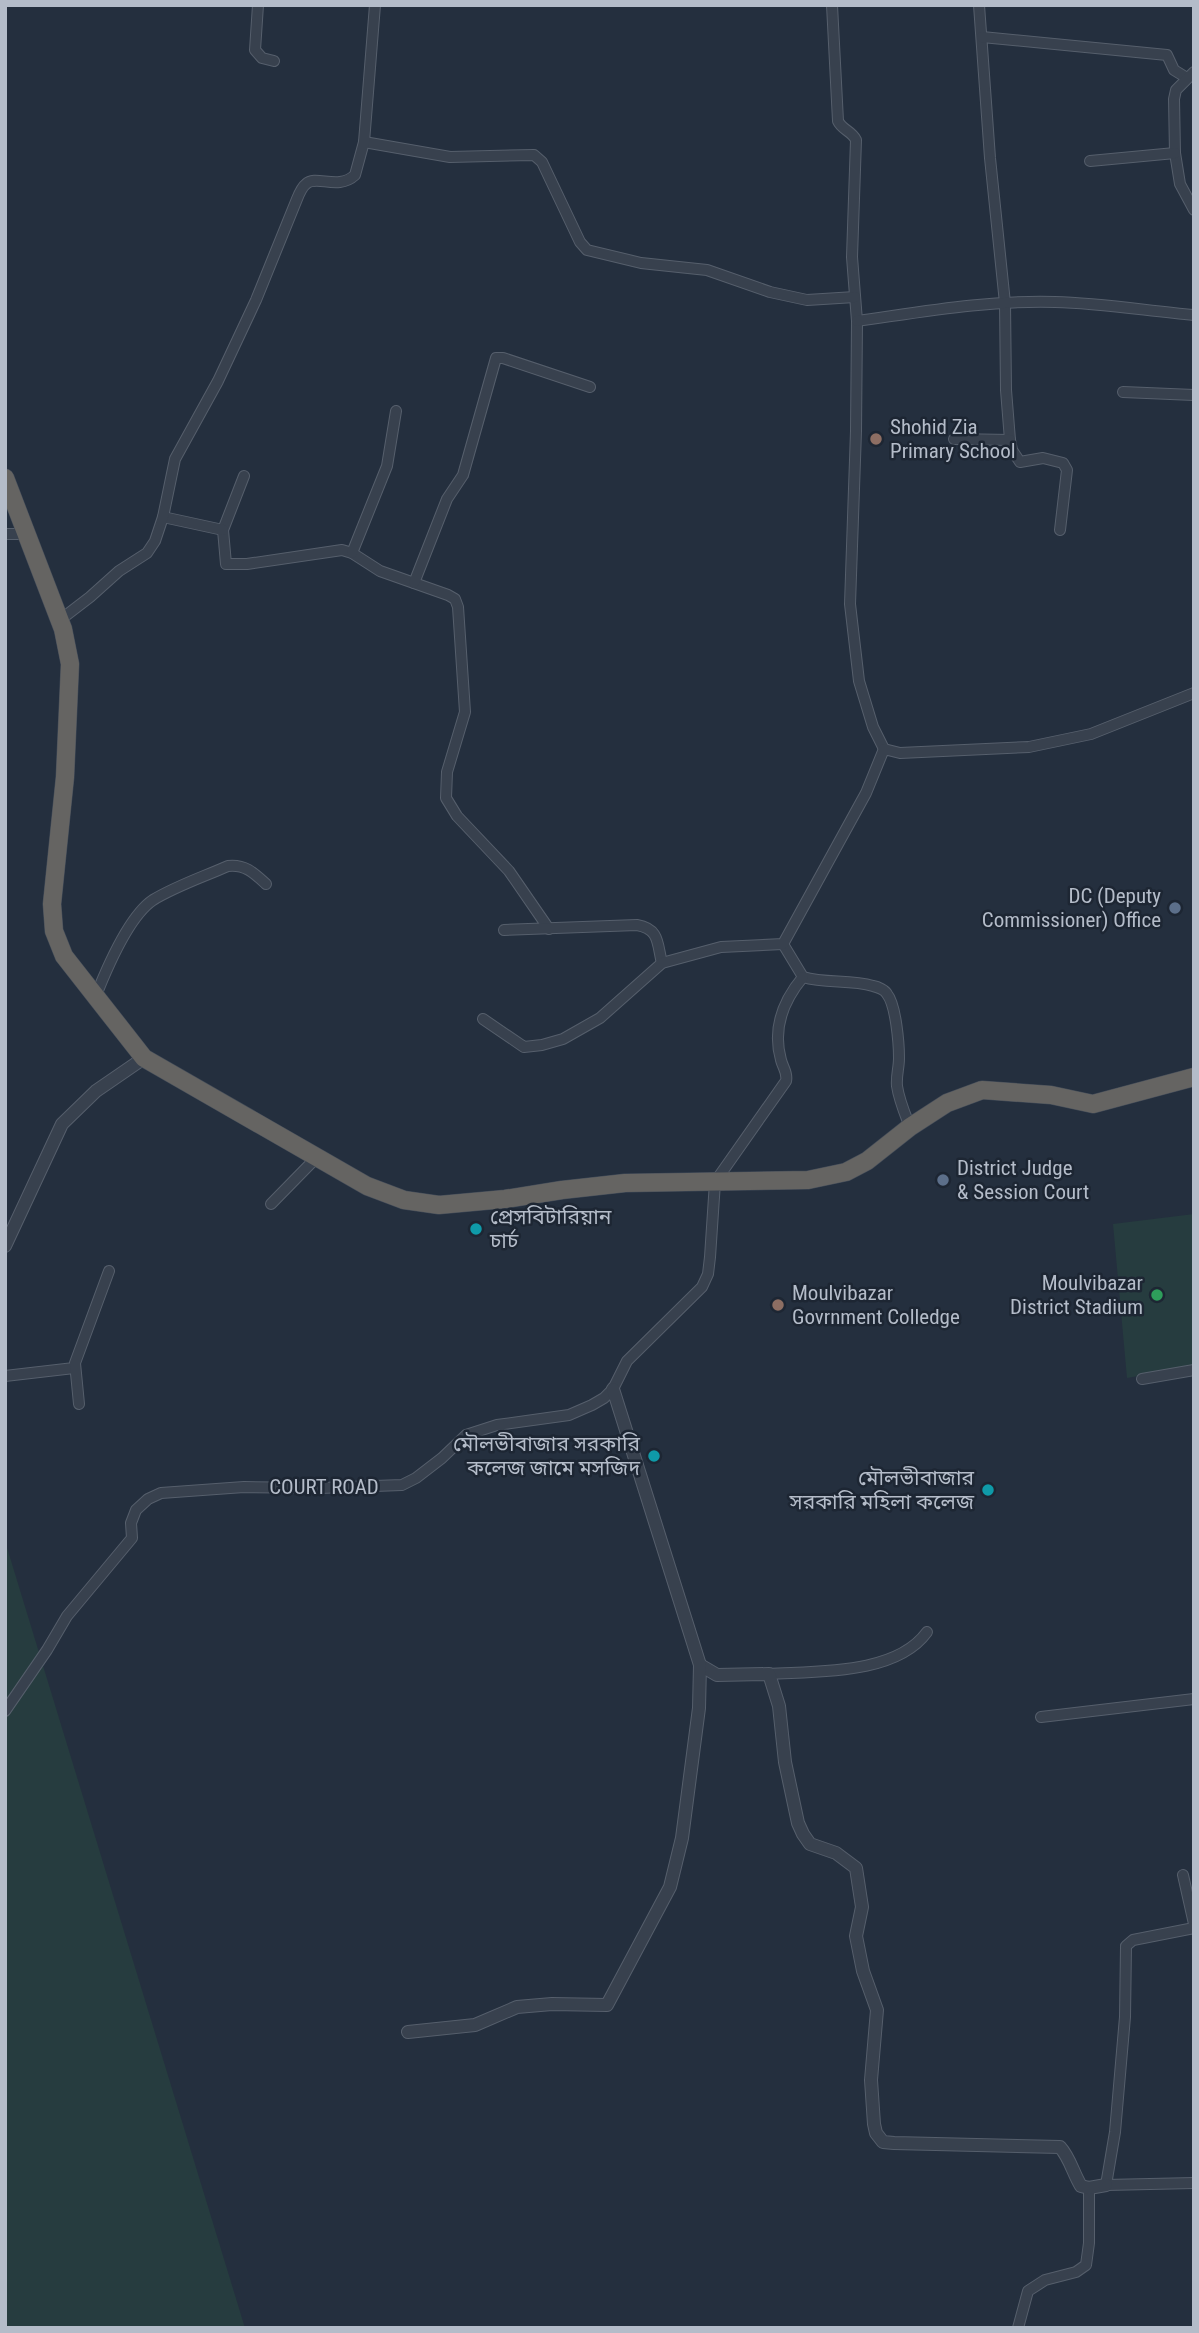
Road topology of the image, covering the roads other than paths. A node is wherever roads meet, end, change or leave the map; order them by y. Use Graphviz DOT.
graph roads {
  1 [pos="258,5"];
  2 [pos="375,5"];
  3 [pos="831,5"];
  4 [pos="979,5"];
  5 [pos="982,37"];
  6 [pos="274,61"];
  7 [pos="1190,75"];
  8 [pos="364,142"];
  9 [pos="1175,153"];
  10 [pos="1090,162"];
  11 [pos="1194,210"];
  12 [pos="855,297"];
  13 [pos="1005,303"];
  14 [pos="1194,316"];
  15 [pos="857,321"];
  16 [pos="590,387"];
  17 [pos="1123,392"];
  18 [pos="1194,395"];
  19 [pos="396,411"];
  20 [pos="954,439"];
  21 [pos="1010,440"];
  22 [pos="244,476"];
  23 [pos="5,478"];
  24 [pos="163,517"];
  25 [pos="223,530"];
  26 [pos="1060,530"];
  27 [pos="5,534"];
  28 [pos="25,534"];
  29 [pos="352,553"];
  30 [pos="414,583"];
  31 [pos="60,620"];
  32 [pos="1194,693"];
  33 [pos="884,749"];
  34 [pos="266,884"];
  35 [pos="549,929"];
  36 [pos="503,930"];
  37 [pos="783,944"];
  38 [pos="662,963"];
  39 [pos="803,977"];
  40 [pos="95,998"];
  41 [pos="484,1019"];
  42 [pos="144,1059"];
  43 [pos="1194,1077"];
  44 [pos="911,1127"];
  45 [pos="317,1157"];
  46 [pos="715,1182"];
  47 [pos="271,1204"];
  48 [pos="5,1246"];
  49 [pos="109,1271"];
  50 [pos="74,1368"];
  51 [pos="1194,1370"];
  52 [pos="5,1376"];
  53 [pos="1142,1378"];
  54 [pos="613,1389"];
  55 [pos="79,1404"];
  56 [pos="927,1632"];
  57 [pos="700,1665"];
  58 [pos="769,1674"];
  59 [pos="1194,1699"];
  60 [pos="5,1711"];
  61 [pos="1041,1717"];
  62 [pos="1183,1875"];
  63 [pos="1194,1926"];
  64 [pos="408,2032"];
  65 [pos="1194,2183"];
  66 [pos="1106,2185"];
  67 [pos="1089,2188"];
  68 [pos="1018,2328"];
  1 -- 6 [label="street"];
  2 -- 8 [label="street"];
  3 -- 12 [label="street"];
  4 -- 5 [label="street"];
  5 -- 7 [label="street"];
  5 -- 13 [label="street"];
  7 -- 9 [label="street"];
  8 -- 12 [label="street"];
  8 -- 24 [label="street"];
  9 -- 10 [label="street"];
  9 -- 11 [label="street"];
  12 -- 15 [label="street"];
  13 -- 14 [label="street"];
  13 -- 15 [label="street"];
  13 -- 21 [label="street"];
  15 -- 33 [label="street"];
  16 -- 30 [label="street"];
  17 -- 18 [label="street"];
  19 -- 29 [label="street"];
  20 -- 21 [label="street"];
  21 -- 26 [label="street"];
  22 -- 25 [label="street"];
  23 -- 28 [label="highway"];
  24 -- 25 [label="street"];
  24 -- 31 [label="street"];
  25 -- 29 [label="street"];
  27 -- 28 [label="street"];
  28 -- 31 [label="highway"];
  29 -- 30 [label="street"];
  30 -- 35 [label="street"];
  31 -- 40 [label="highway"];
  32 -- 33 [label="street"];
  33 -- 37 [label="street"];
  34 -- 40 [label="street"];
  35 -- 36 [label="street"];
  35 -- 38 [label="street"];
  37 -- 38 [label="street"];
  37 -- 39 [label="street"];
  38 -- 41 [label="street"];
  39 -- 44 [label="street"];
  39 -- 46 [label="street"];
  40 -- 42 [label="highway"];
  42 -- 45 [label="highway"];
  42 -- 48 [label="street"];
  43 -- 44 [label="highway"];
  44 -- 46 [label="highway"];
  45 -- 46 [label="highway"];
  45 -- 47 [label="street"];
  46 -- 54 [label="street, COURT ROAD"];
  49 -- 50 [label="street"];
  50 -- 52 [label="street"];
  50 -- 55 [label="street"];
  51 -- 53 [label="street"];
  54 -- 57 [label="street"];
  54 -- 60 [label="street, COURT ROAD"];
  56 -- 58 [label="street"];
  57 -- 58 [label="street"];
  57 -- 64 [label="street"];
  58 -- 67 [label="street"];
  59 -- 61 [label="street"];
  62 -- 63 [label="street"];
  63 -- 66 [label="street"];
  65 -- 66 [label="street"];
  66 -- 67 [label="street"];
  67 -- 68 [label="street"];
}
